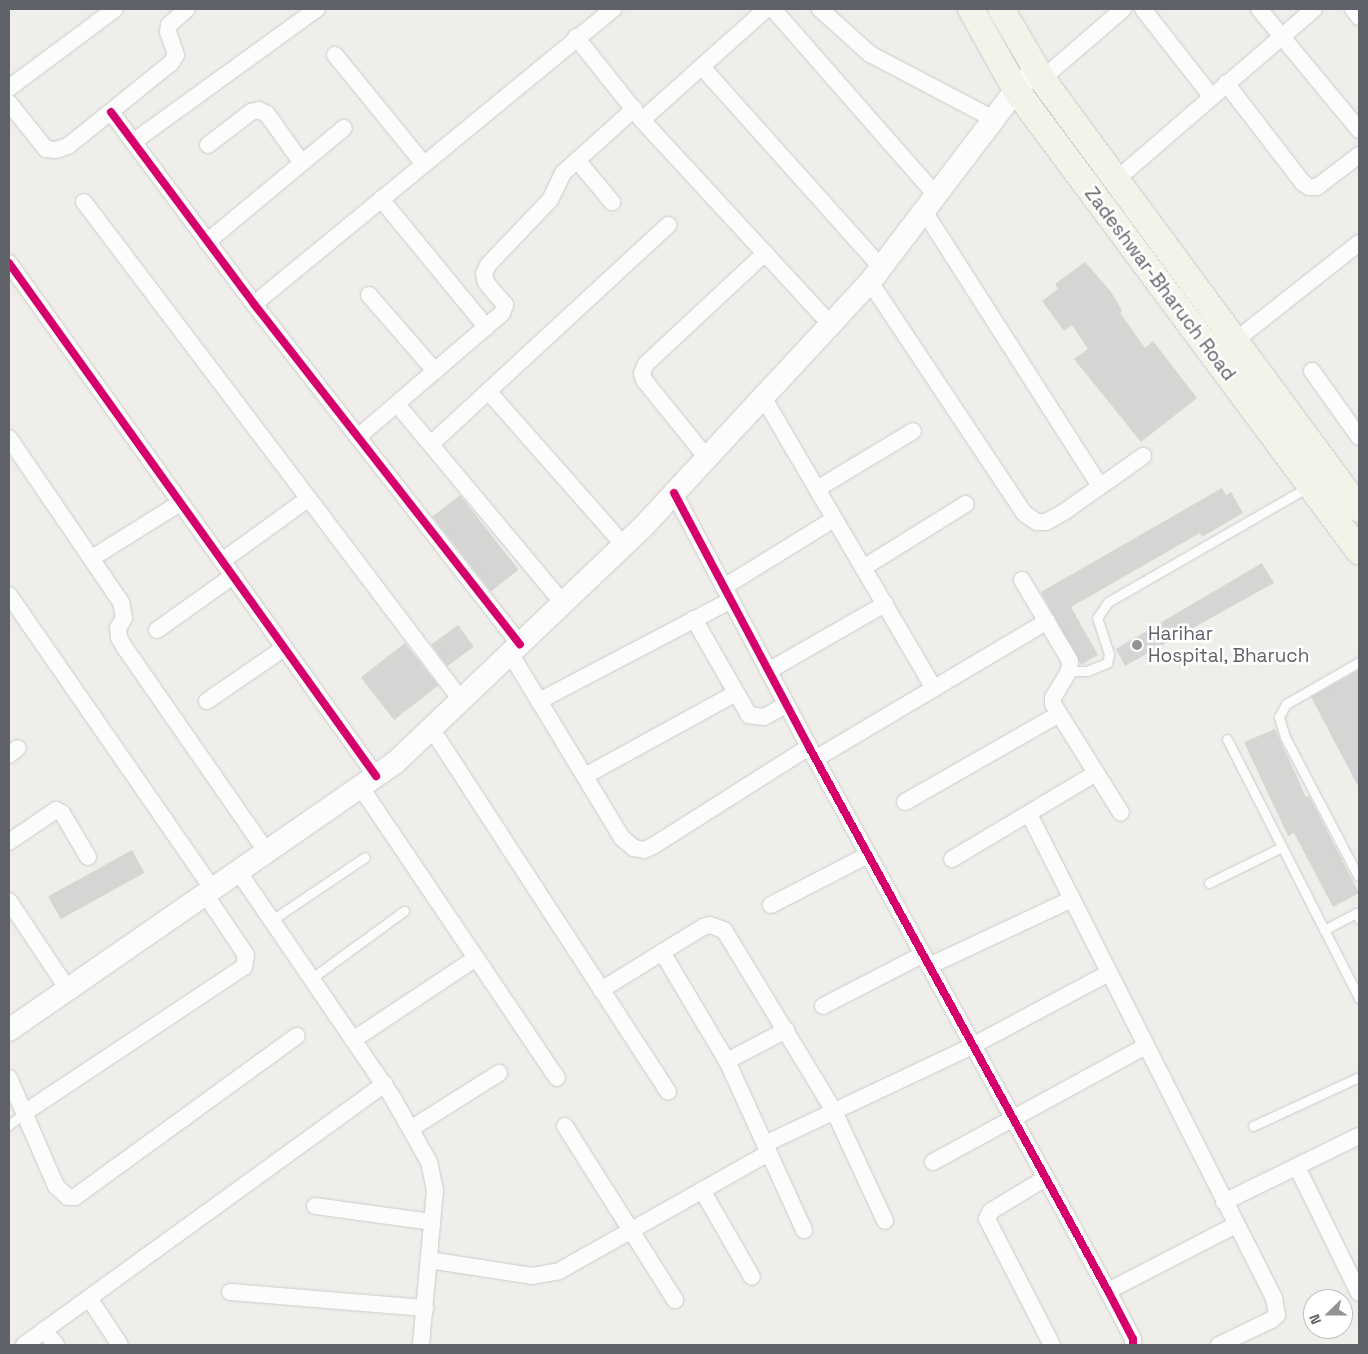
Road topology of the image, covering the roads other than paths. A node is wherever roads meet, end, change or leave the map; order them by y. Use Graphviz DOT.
graph roads {
  1 [pos="115,9"];
  2 [pos="186,9"];
  3 [pos="317,9"];
  4 [pos="613,9"];
  5 [pos="766,9"];
  6 [pos="773,9"];
  7 [pos="820,9"];
  8 [pos="971,9"];
  9 [pos="1001,9"];
  10 [pos="1123,9"];
  11 [pos="1144,9"];
  12 [pos="1259,9"];
  13 [pos="1314,9"];
  14 [pos="1353,9"];
  15 [pos="1359,17"];
  16 [pos="1281,36"];
  17 [pos="576,37"];
  18 [pos="335,55"];
  19 [pos="702,67"];
  20 [pos="1039,74"];
  21 [pos="1226,83"];
  22 [pos="9,88"];
  23 [pos="1016,90"];
  24 [pos="1212,96"];
  25 [pos="9,103"];
  26 [pos="110,112"];
  27 [pos="638,114"];
  28 [pos="994,118"];
  29 [pos="344,128"];
  30 [pos="1359,130"];
  31 [pos="133,142"];
  32 [pos="208,145"];
  33 [pos="1359,155"];
  34 [pos="577,160"];
  35 [pos="302,163"];
  36 [pos="424,164"];
  37 [pos="1117,179"];
  38 [pos="381,199"];
  39 [pos="84,202"];
  40 [pos="612,202"];
  41 [pos="930,203"];
  42 [pos="668,225"];
  43 [pos="207,242"];
  44 [pos="1359,243"];
  45 [pos="765,253"];
  46 [pos="9,263"];
  47 [pos="875,274"];
  48 [pos="369,294"];
  49 [pos="254,304"];
  50 [pos="830,324"];
  51 [pos="486,327"];
  52 [pos="1236,340"];
  53 [pos="435,371"];
  54 [pos="1312,371"];
  55 [pos="488,390"];
  56 [pos="763,397"];
  57 [pos="397,404"];
  58 [pos="913,431"];
  59 [pos="1359,437"];
  60 [pos="9,438"];
  61 [pos="358,438"];
  62 [pos="431,444"];
  63 [pos="1143,456"];
  64 [pos="707,458"];
  65 [pos="1312,485"];
  66 [pos="1100,486"];
  67 [pos="817,489"];
  68 [pos="674,493"];
  69 [pos="1355,494"];
  70 [pos="309,498"];
  71 [pos="180,503"];
  72 [pos="966,504"];
  73 [pos="834,518"];
  74 [pos="624,545"];
  75 [pos="1359,551"];
  76 [pos="92,558"];
  77 [pos="222,561"];
  78 [pos="863,568"];
  79 [pos="233,576"];
  80 [pos="1022,580"];
  81 [pos="727,593"];
  82 [pos="9,594"];
  83 [pos="563,603"];
  84 [pos="884,604"];
  85 [pos="694,619"];
  86 [pos="1047,621"];
  87 [pos="158,630"];
  88 [pos="284,648"];
  89 [pos="515,649"];
  90 [pos="1359,662"];
  91 [pos="768,671"];
  92 [pos="1069,671"];
  93 [pos="934,690"];
  94 [pos="736,693"];
  95 [pos="461,700"];
  96 [pos="539,701"];
  97 [pos="207,702"];
  98 [pos="786,705"];
  99 [pos="1059,714"];
  100 [pos="431,728"];
  101 [pos="1226,739"];
  102 [pos="812,753"];
  103 [pos="1096,773"];
  104 [pos="584,776"];
  105 [pos="368,781"];
  106 [pos="905,802"];
  107 [pos="1121,813"];
  108 [pos="1029,814"];
  109 [pos="9,842"];
  110 [pos="1282,847"];
  111 [pos="266,851"];
  112 [pos="868,855"];
  113 [pos="88,857"];
  114 [pos="365,857"];
  115 [pos="952,859"];
  116 [pos="238,871"];
  117 [pos="1358,876"];
  118 [pos="1209,883"];
  119 [pos="208,891"];
  120 [pos="1072,899"];
  121 [pos="9,901"];
  122 [pos="772,905"];
  123 [pos="404,911"];
  124 [pos="1359,919"];
  125 [pos="272,920"];
  126 [pos="1324,930"];
  127 [pos="662,952"];
  128 [pos="476,958"];
  129 [pos="926,961"];
  130 [pos="1109,973"];
  131 [pos="312,978"];
  132 [pos="67,988"];
  133 [pos="602,990"];
  134 [pos="1359,998"];
  135 [pos="823,1006"];
  136 [pos="9,1030"];
  137 [pos="786,1030"];
  138 [pos="297,1036"];
  139 [pos="353,1040"];
  140 [pos="972,1046"];
  141 [pos="1146,1046"];
  142 [pos="727,1061"];
  143 [pos="499,1073"];
  144 [pos="1359,1077"];
  145 [pos="9,1078"];
  146 [pos="557,1078"];
  147 [pos="384,1084"];
  148 [pos="668,1092"];
  149 [pos="834,1111"];
  150 [pos="24,1113"];
  151 [pos="1013,1121"];
  152 [pos="9,1125"];
  153 [pos="566,1126"];
  154 [pos="1253,1126"];
  155 [pos="412,1128"];
  156 [pos="1359,1136"];
  157 [pos="766,1148"];
  158 [pos="933,1162"];
  159 [pos="1297,1167"];
  160 [pos="1044,1178"];
  161 [pos="702,1190"];
  162 [pos="1224,1202"];
  163 [pos="315,1206"];
  164 [pos="885,1221"];
  165 [pos="432,1222"];
  166 [pos="1236,1226"];
  167 [pos="631,1230"];
  168 [pos="804,1230"];
  169 [pos="428,1260"];
  170 [pos="752,1277"];
  171 [pos="1108,1291"];
  172 [pos="230,1292"];
  173 [pos="1359,1293"];
  174 [pos="88,1298"];
  175 [pos="675,1300"];
  176 [pos="424,1308"];
  177 [pos="44,1330"];
  178 [pos="24,1345"];
  179 [pos="56,1345"];
  180 [pos="120,1345"];
  181 [pos="421,1345"];
  182 [pos="1052,1345"];
  183 [pos="1133,1345"];
  184 [pos="1220,1345"];
  1 -- 22 [label="street"];
  2 -- 26 [label="street"];
  3 -- 31 [label="street"];
  4 -- 17 [label="street"];
  5 -- 19 [label="street"];
  6 -- 41 [label="street"];
  7 -- 28 [label="street"];
  8 -- 23 [label="main road, Zadeshwar-Bharuch Road"];
  9 -- 20 [label="main road, Zadeshwar-Bharuch Road"];
  10 -- 20 [label="street"];
  11 -- 24 [label="street"];
  12 -- 16 [label="street"];
  13 -- 16 [label="street"];
  14 -- 15 [label="street"];
  16 -- 21 [label="street"];
  16 -- 30 [label="street"];
  17 -- 27 [label="street"];
  17 -- 36 [label="street"];
  18 -- 36 [label="street"];
  19 -- 27 [label="street"];
  19 -- 47 [label="street"];
  20 -- 23 [label="main road"];
  20 -- 37 [label="main road, Zadeshwar-Bharuch Road"];
  21 -- 24 [label="street"];
  21 -- 33 [label="street"];
  23 -- 28 [label="main road"];
  23 -- 65 [label="main road, Zadeshwar-Bharuch Road"];
  24 -- 37 [label="street"];
  25 -- 26 [label="street"];
  26 -- 31 [label="street"];
  27 -- 34 [label="street"];
  27 -- 45 [label="street"];
  28 -- 41 [label="main road"];
  29 -- 35 [label="street"];
  31 -- 43 [label="street"];
  32 -- 35 [label="street"];
  34 -- 40 [label="street"];
  34 -- 51 [label="street"];
  35 -- 43 [label="street"];
  36 -- 38 [label="street"];
  37 -- 52 [label="main road, Zadeshwar-Bharuch Road"];
  38 -- 49 [label="street"];
  38 -- 51 [label="street"];
  39 -- 70 [label="street"];
  41 -- 47 [label="main road"];
  41 -- 66 [label="street"];
  42 -- 55 [label="street"];
  43 -- 49 [label="street"];
  44 -- 52 [label="street"];
  45 -- 50 [label="street"];
  45 -- 64 [label="street"];
  46 -- 71 [label="street"];
  47 -- 50 [label="main road"];
  47 -- 66 [label="street"];
  48 -- 53 [label="street"];
  49 -- 61 [label="street"];
  50 -- 56 [label="main road"];
  51 -- 53 [label="street"];
  52 -- 69 [label="main road, Zadeshwar-Bharuch Road"];
  53 -- 57 [label="street"];
  54 -- 59 [label="street"];
  55 -- 62 [label="street"];
  55 -- 74 [label="street"];
  56 -- 64 [label="main road"];
  56 -- 67 [label="street"];
  57 -- 61 [label="street"];
  57 -- 62 [label="street"];
  58 -- 67 [label="street"];
  60 -- 76 [label="street"];
  61 -- 89 [label="street"];
  62 -- 83 [label="street"];
  63 -- 66 [label="street"];
  64 -- 68 [label="main road"];
  65 -- 75 [label="main road, Zadeshwar-Bharuch Road"];
  65 -- 92 [label="lane"];
  67 -- 73 [label="street"];
  68 -- 74 [label="main road"];
  68 -- 81 [label="street"];
  70 -- 77 [label="street"];
  70 -- 95 [label="street"];
  71 -- 76 [label="street"];
  71 -- 77 [label="street"];
  72 -- 78 [label="street"];
  73 -- 78 [label="street"];
  73 -- 81 [label="street"];
  74 -- 83 [label="main road"];
  76 -- 111 [label="street"];
  77 -- 79 [label="street"];
  78 -- 84 [label="street"];
  79 -- 87 [label="street"];
  79 -- 88 [label="street"];
  80 -- 86 [label="street"];
  81 -- 85 [label="street"];
  81 -- 91 [label="street"];
  82 -- 119 [label="street"];
  83 -- 89 [label="main road"];
  84 -- 91 [label="street"];
  84 -- 93 [label="street"];
  85 -- 94 [label="street"];
  85 -- 96 [label="street"];
  86 -- 92 [label="street"];
  86 -- 93 [label="street"];
  88 -- 97 [label="street"];
  88 -- 105 [label="street"];
  89 -- 95 [label="main road"];
  89 -- 96 [label="street"];
  90 -- 117 [label="lane"];
  91 -- 98 [label="street"];
  92 -- 99 [label="street"];
  93 -- 102 [label="street"];
  94 -- 98 [label="street"];
  94 -- 104 [label="street"];
  95 -- 100 [label="main road"];
  96 -- 104 [label="street"];
  98 -- 102 [label="street"];
  99 -- 103 [label="street"];
  99 -- 106 [label="street"];
  100 -- 105 [label="main road"];
  100 -- 133 [label="street"];
  101 -- 110 [label="lane"];
  102 -- 104 [label="street"];
  102 -- 112 [label="street"];
  103 -- 107 [label="street"];
  103 -- 108 [label="street"];
  105 -- 111 [label="main road"];
  105 -- 128 [label="street"];
  108 -- 115 [label="street"];
  108 -- 120 [label="street"];
  109 -- 113 [label="street"];
  110 -- 118 [label="lane"];
  110 -- 126 [label="lane"];
  111 -- 116 [label="main road"];
  112 -- 122 [label="street"];
  112 -- 129 [label="street"];
  114 -- 125 [label="lane"];
  116 -- 119 [label="main road"];
  116 -- 125 [label="street"];
  119 -- 132 [label="main road"];
  119 -- 150 [label="street"];
  120 -- 129 [label="street"];
  120 -- 130 [label="street"];
  121 -- 132 [label="street"];
  123 -- 131 [label="lane"];
  124 -- 126 [label="lane"];
  125 -- 131 [label="street"];
  126 -- 134 [label="lane"];
  127 -- 133 [label="street"];
  127 -- 137 [label="street"];
  127 -- 142 [label="street"];
  128 -- 139 [label="street"];
  128 -- 146 [label="street"];
  129 -- 135 [label="street"];
  129 -- 140 [label="street"];
  130 -- 140 [label="street"];
  130 -- 141 [label="street"];
  131 -- 139 [label="street"];
  132 -- 136 [label="main road"];
  133 -- 148 [label="street"];
  137 -- 142 [label="street"];
  137 -- 149 [label="street"];
  138 -- 150 [label="street"];
  139 -- 147 [label="street"];
  140 -- 149 [label="street"];
  140 -- 151 [label="street"];
  141 -- 151 [label="street"];
  141 -- 162 [label="street"];
  142 -- 157 [label="street"];
  143 -- 155 [label="street"];
  144 -- 154 [label="lane"];
  145 -- 150 [label="street"];
  147 -- 155 [label="street"];
  147 -- 174 [label="street"];
  149 -- 157 [label="street"];
  149 -- 164 [label="street"];
  150 -- 152 [label="lane"];
  151 -- 158 [label="street"];
  151 -- 160 [label="street"];
  153 -- 167 [label="street"];
  155 -- 165 [label="street"];
  156 -- 159 [label="street"];
  157 -- 161 [label="street"];
  157 -- 168 [label="street"];
  159 -- 162 [label="street"];
  159 -- 173 [label="street"];
  160 -- 171 [label="street"];
  160 -- 182 [label="street"];
  161 -- 167 [label="street"];
  161 -- 170 [label="street"];
  162 -- 166 [label="street"];
  163 -- 165 [label="street"];
  165 -- 169 [label="street"];
  166 -- 171 [label="street"];
  166 -- 184 [label="street"];
  167 -- 169 [label="street"];
  167 -- 175 [label="street"];
  169 -- 176 [label="street"];
  171 -- 183 [label="street"];
  172 -- 176 [label="street"];
  174 -- 177 [label="street"];
  174 -- 180 [label="street"];
  176 -- 181 [label="street"];
  177 -- 178 [label="street"];
  177 -- 179 [label="street"];
}
